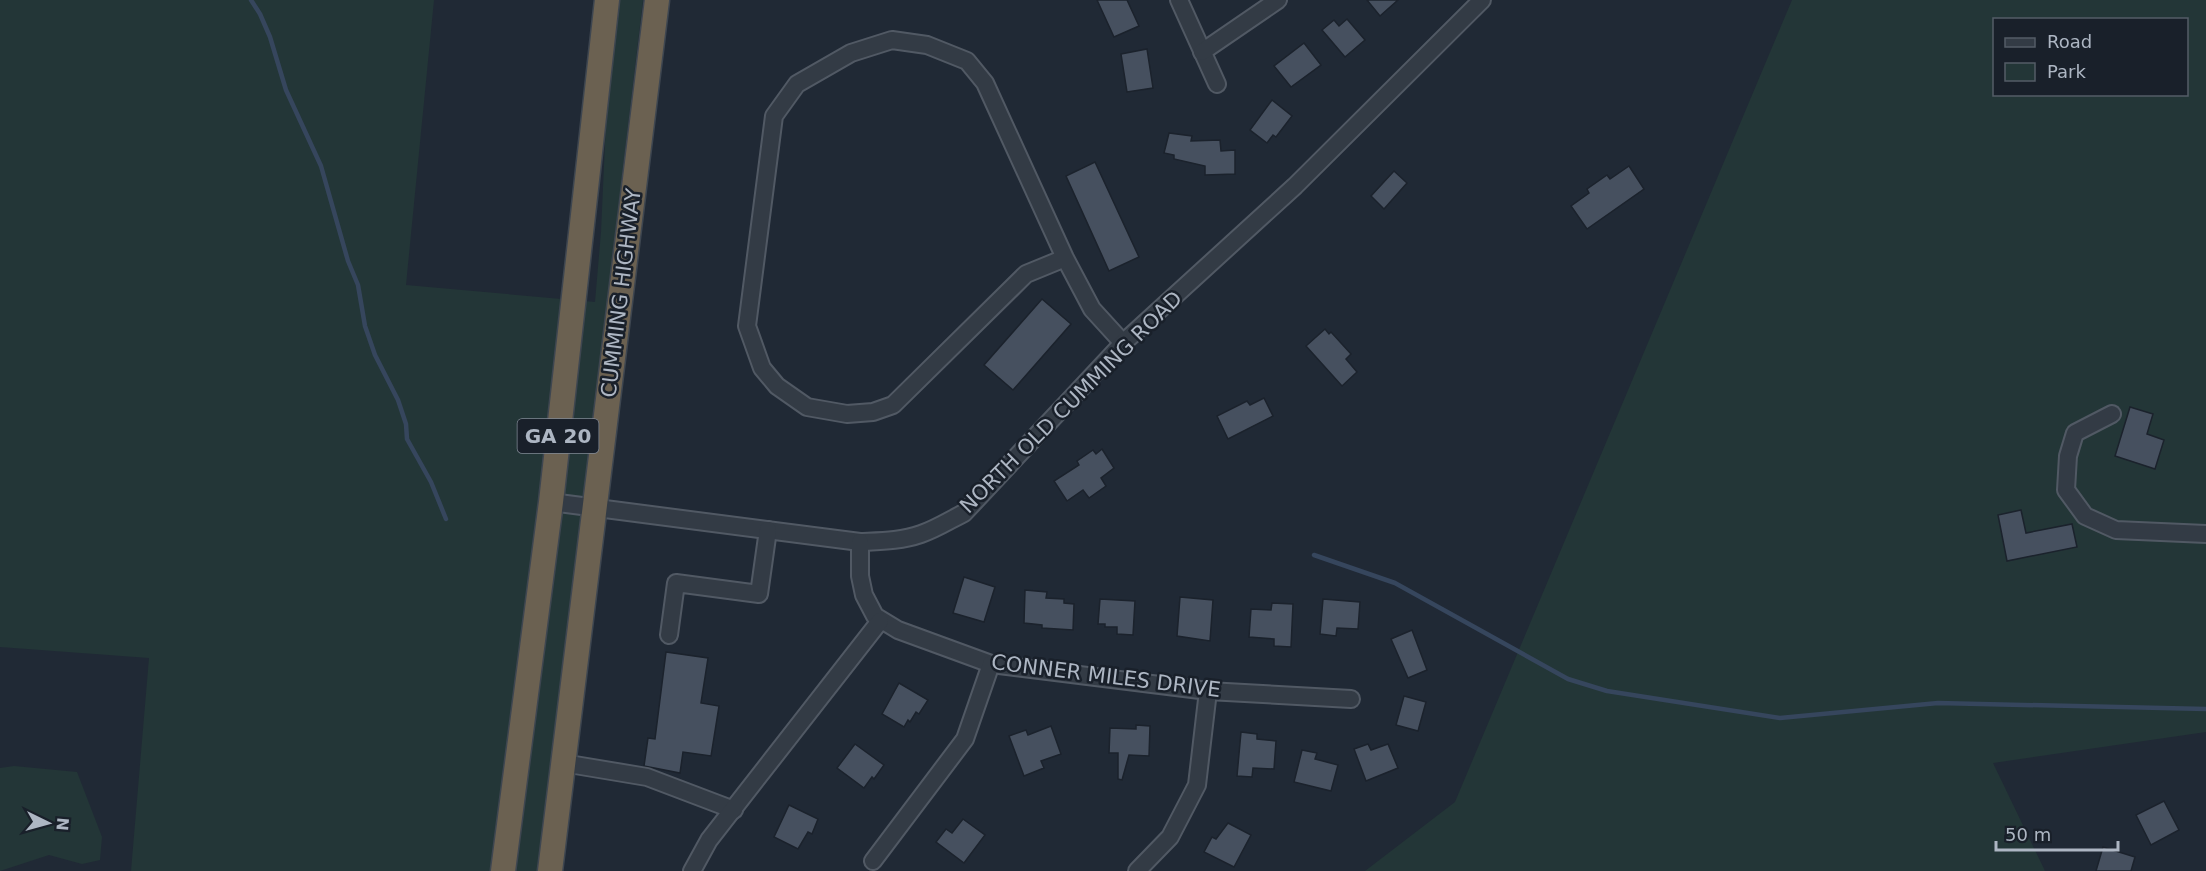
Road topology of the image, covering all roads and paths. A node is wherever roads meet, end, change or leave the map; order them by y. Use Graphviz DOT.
graph roads {
  1 [pos="607,0"];
  2 [pos="657,0"];
  3 [pos="1179,0"];
  4 [pos="1278,0"];
  5 [pos="1482,0"];
  6 [pos="1202,52"];
  7 [pos="1217,84"];
  8 [pos="1065,258"];
  9 [pos="1123,343"];
  10 [pos="2112,414"];
  11 [pos="551,502"];
  12 [pos="594,507"];
  13 [pos="768,530"];
  14 [pos="2206,534"];
  15 [pos="860,542"];
  16 [pos="880,621"];
  17 [pos="669,635"];
  18 [pos="991,664"];
  19 [pos="1208,691"];
  20 [pos="1351,699"];
  21 [pos="563,763"];
  22 [pos="734,810"];
  23 [pos="873,861"];
  24 [pos="503,871"];
  25 [pos="550,871"];
  26 [pos="692,871"];
  27 [pos="1137,871"];
  1 -- 11 [label="highway, GA 20"];
  2 -- 12 [label="highway, CUMMING HIGHWAY / GA 20"];
  3 -- 6 [label="street"];
  4 -- 6 [label="street"];
  5 -- 9 [label="street, NORTH OLD CUMMING ROAD"];
  6 -- 7 [label="street"];
  8 -- 8 [label="street"];
  8 -- 9 [label="street"];
  9 -- 15 [label="street, NORTH OLD CUMMING ROAD"];
  10 -- 14 [label="street"];
  11 -- 12 [label="street, NORTH OLD CUMMING ROAD"];
  11 -- 24 [label="highway, GA 20"];
  12 -- 13 [label="street, NORTH OLD CUMMING ROAD"];
  12 -- 21 [label="highway, CUMMING HIGHWAY / GA 20"];
  13 -- 15 [label="street, NORTH OLD CUMMING ROAD"];
  13 -- 17 [label="street"];
  15 -- 16 [label="street"];
  16 -- 18 [label="street, CONNER MILES DRIVE"];
  16 -- 22 [label="street"];
  18 -- 19 [label="street, CONNER MILES DRIVE"];
  18 -- 23 [label="street"];
  19 -- 20 [label="street, CONNER MILES DRIVE"];
  19 -- 27 [label="street"];
  21 -- 22 [label="street"];
  21 -- 25 [label="highway, CUMMING HIGHWAY / GA 20"];
  22 -- 26 [label="street"];
}
